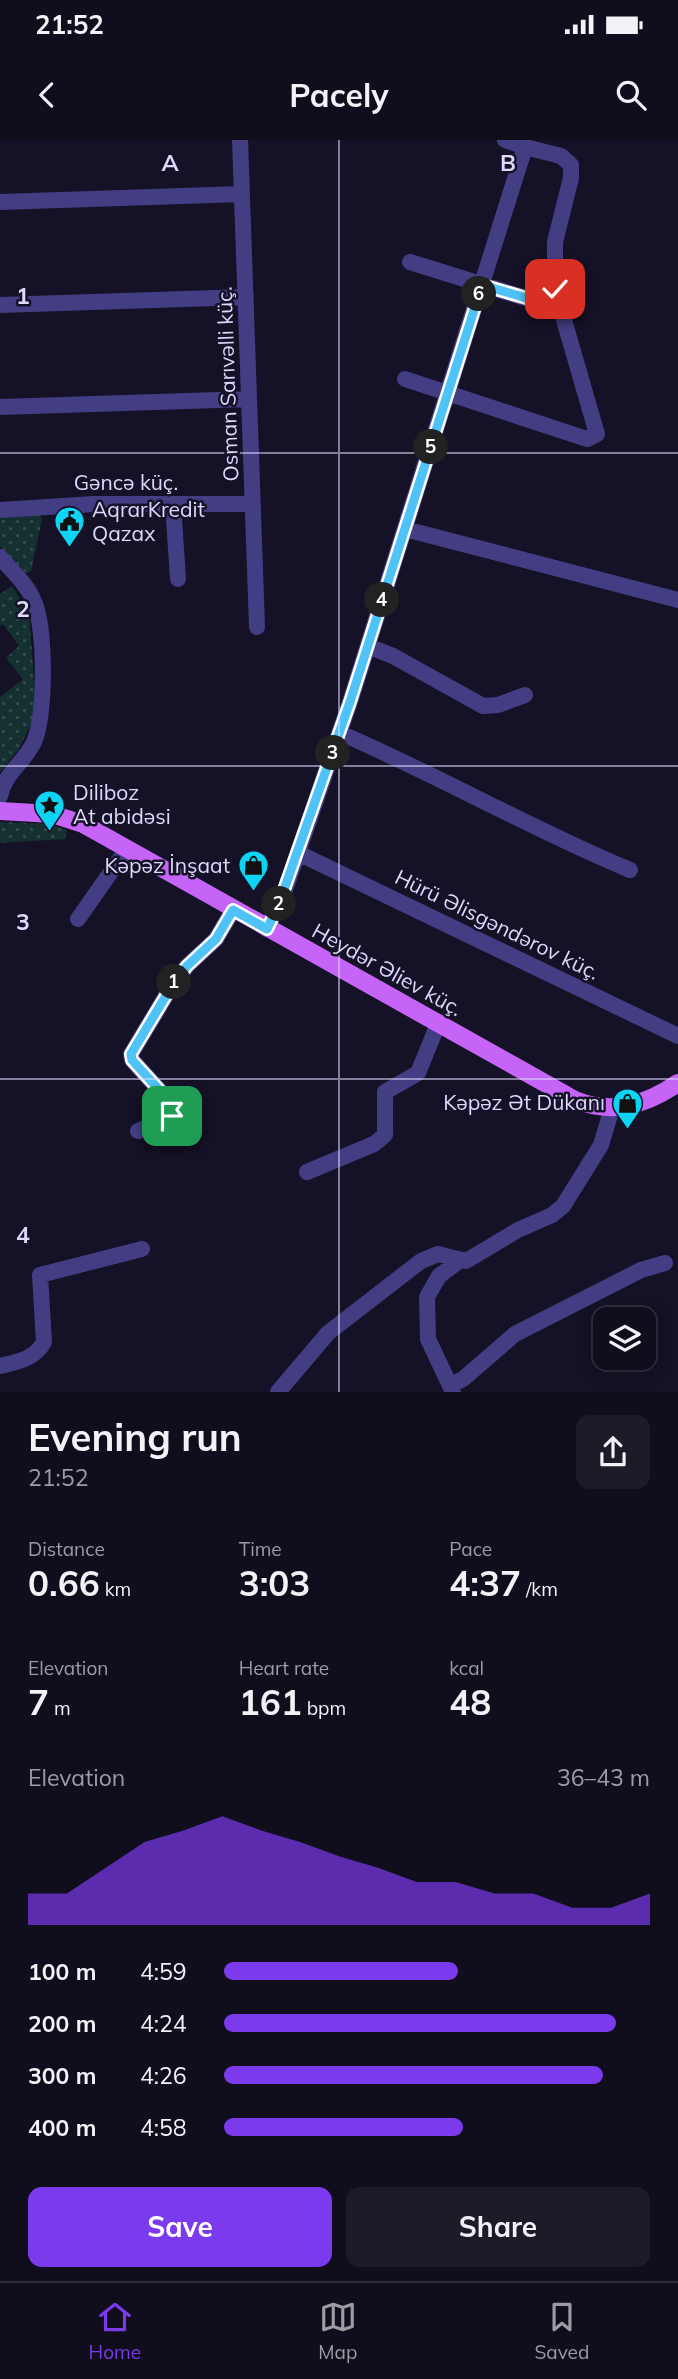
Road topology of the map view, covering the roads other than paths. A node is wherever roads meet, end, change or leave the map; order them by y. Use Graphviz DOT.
graph roads {
  1 [pos="240,140"];
  2 [pos="505,140"];
  3 [pos="525,147"];
  4 [pos="242,194"];
  5 [pos="0,202"];
  6 [pos="410,262"];
  7 [pos="482,285"];
  8 [pos="246,298"];
  9 [pos="558,303"];
  10 [pos="0,305"];
  11 [pos="405,379"];
  12 [pos="448,392"];
  13 [pos="249,399"];
  14 [pos="0,407"];
  15 [pos="173,504"];
  16 [pos="253,504"];
  17 [pos="0,510"];
  18 [pos="405,529"];
  19 [pos="0,557"];
  20 [pos="178,579"];
  21 [pos="678,600"];
  22 [pos="257,628"];
  23 [pos="368,646"];
  24 [pos="526,695"];
  25 [pos="340,733"];
  26 [pos="0,796"];
  27 [pos="0,811"];
  28 [pos="127,849"];
  29 [pos="298,853"];
  30 [pos="630,870"];
  31 [pos="233,910"];
  32 [pos="78,919"];
  33 [pos="267,929"];
  34 [pos="438,1024"];
  35 [pos="678,1036"];
  36 [pos="678,1083"];
  37 [pos="612,1108"];
  38 [pos="138,1131"];
  39 [pos="307,1172"];
  40 [pos="142,1249"];
  41 [pos="459,1261"];
  42 [pos="665,1263"];
  43 [pos="0,1366"];
  44 [pos="452,1389"];
  45 [pos="278,1392"];
  1 -- 4 [label="street, Osman Sarıvəlli küç."];
  2 -- 3 [label="street"];
  3 -- 7 [label="street"];
  3 -- 9 [label="street"];
  4 -- 5 [label="street"];
  4 -- 8 [label="street, Osman Sarıvəlli küç."];
  6 -- 7 [label="street"];
  7 -- 9 [label="street"];
  7 -- 12 [label="street"];
  8 -- 10 [label="street"];
  8 -- 13 [label="street, Osman Sarıvəlli küç."];
  9 -- 12 [label="street"];
  11 -- 12 [label="street"];
  12 -- 18 [label="street"];
  13 -- 14 [label="street"];
  13 -- 16 [label="street, Osman Sarıvəlli küç."];
  15 -- 16 [label="street, Gəncə küç."];
  15 -- 17 [label="street, Gəncə küç."];
  15 -- 20 [label="street"];
  16 -- 22 [label="street, Osman Sarıvəlli küç."];
  18 -- 21 [label="street"];
  18 -- 23 [label="street"];
  19 -- 26 [label="street"];
  23 -- 24 [label="street"];
  23 -- 25 [label="street"];
  25 -- 29 [label="street"];
  25 -- 30 [label="street"];
  27 -- 28 [label="main road, Heydər Əliev küç."];
  28 -- 31 [label="main road, Heydər Əliev küç."];
  28 -- 32 [label="street"];
  29 -- 33 [label="street"];
  29 -- 35 [label="street, Hürü Əlisgəndərov küç."];
  31 -- 33 [label="main road, Heydər Əliev küç."];
  31 -- 38 [label="street"];
  33 -- 34 [label="main road, Heydər Əliev küç."];
  34 -- 37 [label="main road, Heydər Əliev küç."];
  34 -- 39 [label="street"];
  36 -- 37 [label="main road, Heydər Əliev küç."];
  37 -- 41 [label="street"];
  40 -- 43 [label="street"];
  41 -- 44 [label="street"];
  41 -- 45 [label="street"];
  42 -- 44 [label="street"];
}
